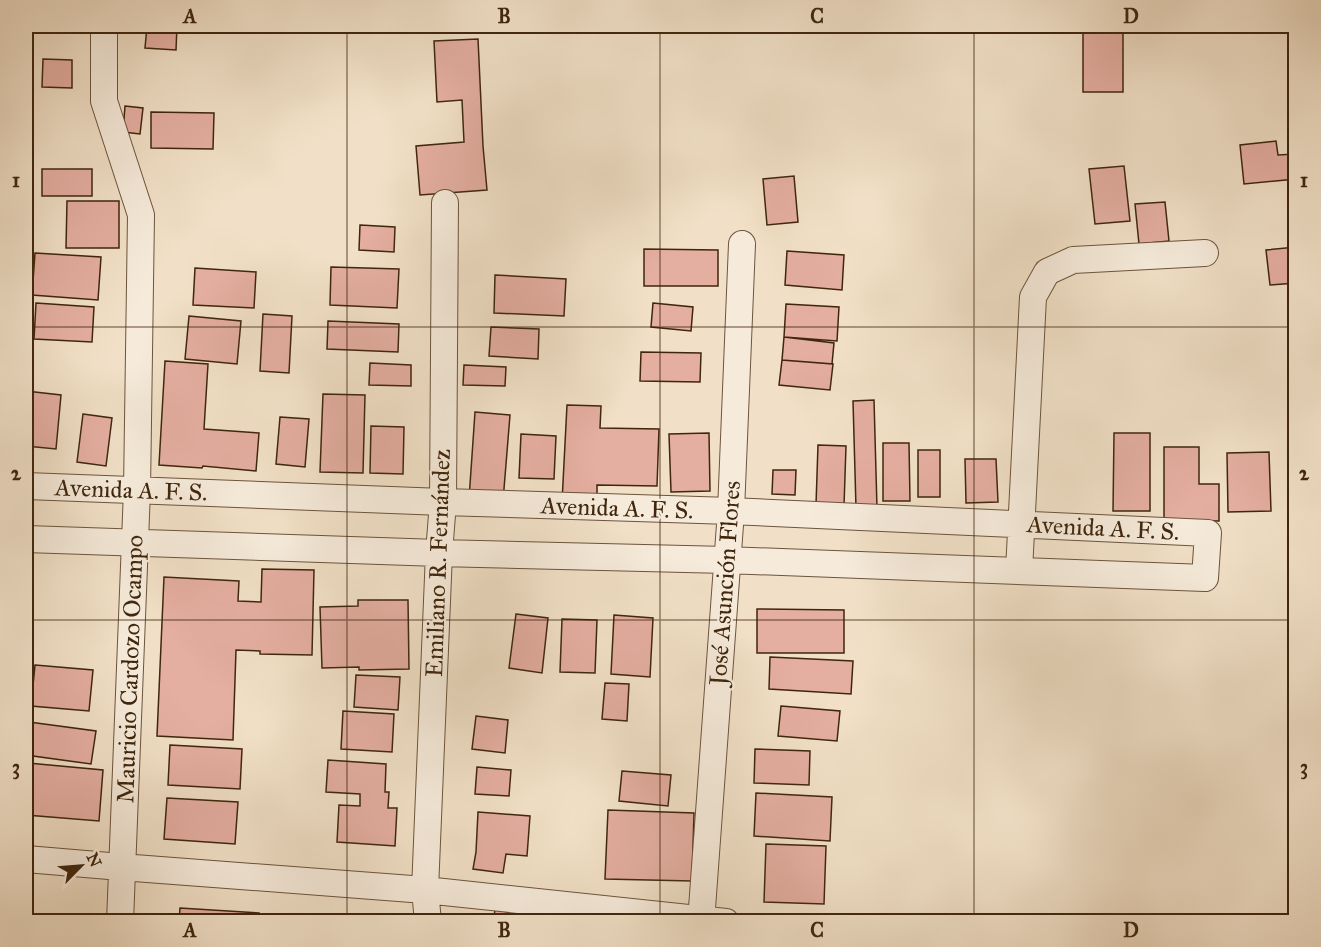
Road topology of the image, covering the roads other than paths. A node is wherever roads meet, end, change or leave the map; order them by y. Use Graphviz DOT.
graph roads {
  1 [pos="104,26"];
  2 [pos="445,203"];
  3 [pos="742,244"];
  4 [pos="1205,253"];
  5 [pos="26,486"];
  6 [pos="137,490"];
  7 [pos="443,502"];
  8 [pos="731,511"];
  9 [pos="1021,524"];
  10 [pos="26,539"];
  11 [pos="135,543"];
  12 [pos="439,553"];
  13 [pos="727,560"];
  14 [pos="1019,571"];
  15 [pos="26,859"];
  16 [pos="121,867"];
  17 [pos="425,890"];
  18 [pos="120,921"];
  19 [pos="428,921"];
  20 [pos="710,921"];
  1 -- 6 [label="street, Mauricio Cardozo Ocampo"];
  2 -- 7 [label="street, Emiliano R. Fernández"];
  3 -- 8 [label="street, José Asunción Flores"];
  4 -- 9 [label="street"];
  5 -- 6 [label="street, Avenida A. F. S."];
  6 -- 7 [label="street, Avenida A. F. S."];
  6 -- 11 [label="street, Mauricio Cardozo Ocampo"];
  7 -- 8 [label="street, Avenida A. F. S."];
  7 -- 12 [label="street, Emiliano R. Fernández"];
  8 -- 9 [label="street, Avenida A. F. S."];
  8 -- 13 [label="street, José Asunción Flores"];
  9 -- 14 [label="street"];
  9 -- 14 [label="street, Avenida A. F. S."];
  10 -- 11 [label="street, Avenida A. F. S."];
  11 -- 12 [label="street, Avenida A. F. S."];
  11 -- 16 [label="street, Mauricio Cardozo Ocampo"];
  12 -- 13 [label="street, Avenida A. F. S."];
  12 -- 17 [label="street, Emiliano R. Fernández"];
  13 -- 14 [label="street, Avenida A. F. S."];
  13 -- 20 [label="street, José Asunción Flores"];
  15 -- 16 [label="street"];
  16 -- 17 [label="street"];
  16 -- 18 [label="street, Mauricio Cardozo Ocampo"];
  17 -- 19 [label="street, Emiliano R. Fernández"];
  17 -- 20 [label="street"];
}
